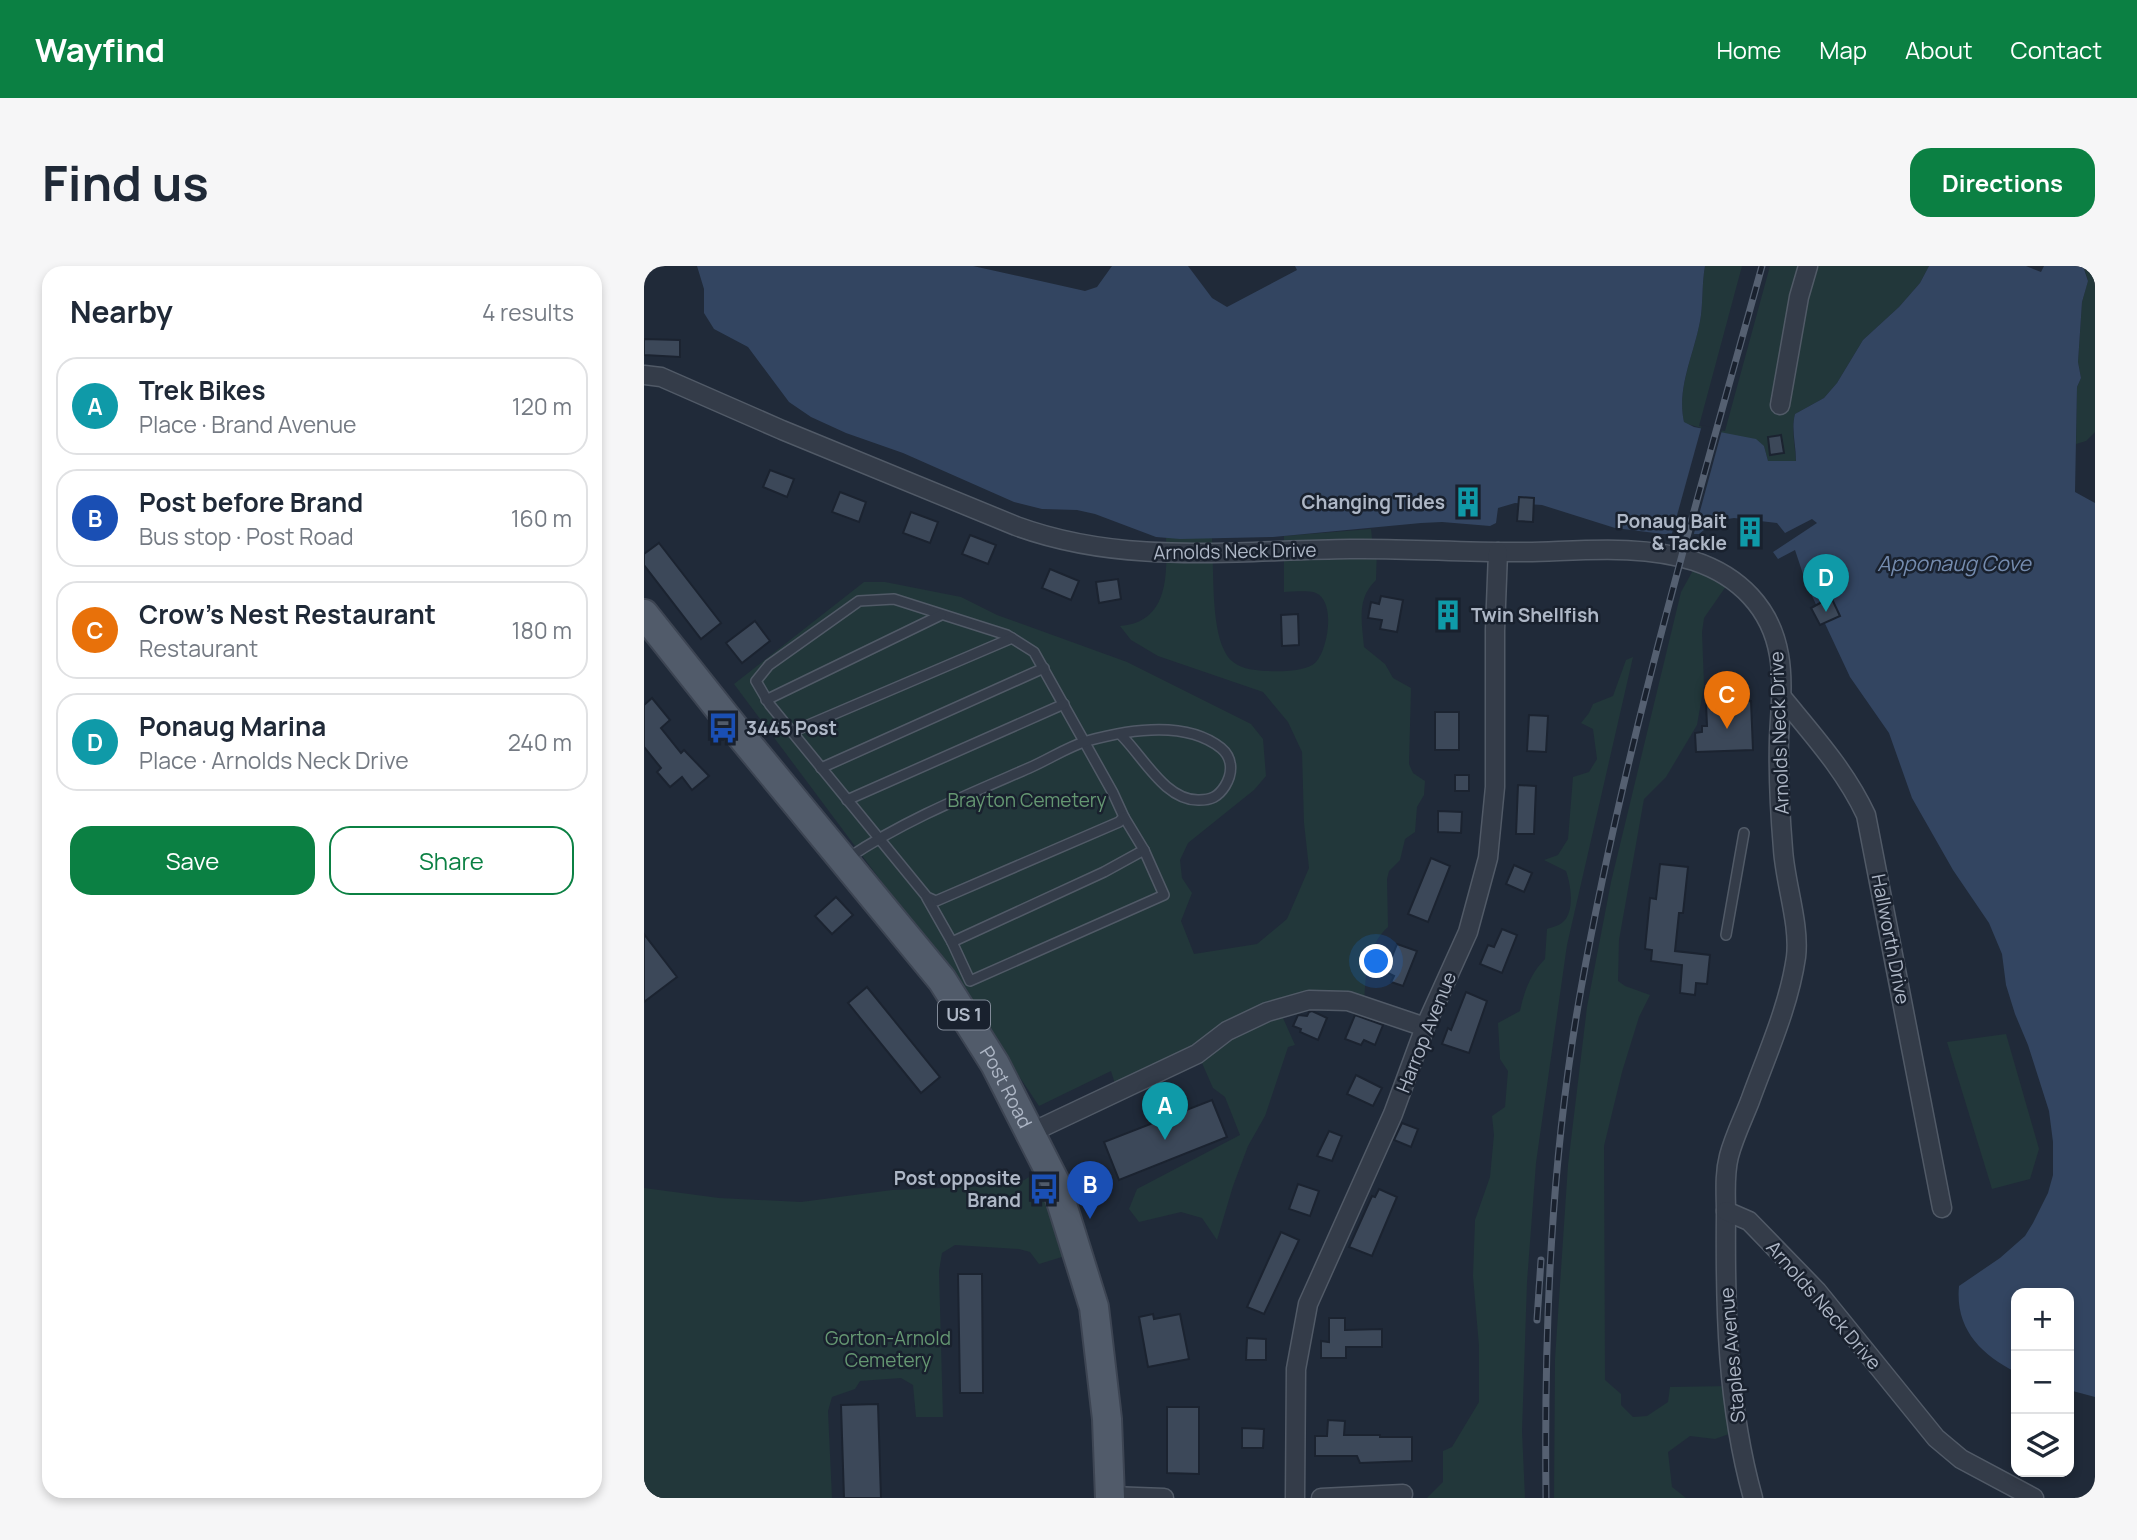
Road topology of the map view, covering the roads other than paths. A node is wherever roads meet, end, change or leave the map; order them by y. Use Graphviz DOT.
graph roads {
  1 [pos="1808,266"];
  2 [pos="644,375"];
  3 [pos="1780,405"];
  4 [pos="1499,552"];
  5 [pos="644,614"];
  6 [pos="941,615"];
  7 [pos="1012,638"];
  8 [pos="1044,668"];
  9 [pos="1781,696"];
  10 [pos="766,700"];
  11 [pos="1065,704"];
  12 [pos="792,732"];
  13 [pos="1120,734"];
  14 [pos="1085,742"];
  15 [pos="821,768"];
  16 [pos="847,800"];
  17 [pos="1124,817"];
  18 [pos="1744,833"];
  19 [pos="878,838"];
  20 [pos="1144,850"];
  21 [pos="844,861"];
  22 [pos="927,897"];
  23 [pos="1726,934"];
  24 [pos="952,942"];
  25 [pos="1425,1027"];
  26 [pos="1030,1133"];
  27 [pos="1942,1208"];
  28 [pos="1726,1211"];
  29 [pos="1403,1494"];
  30 [pos="1110,1497"];
  31 [pos="1164,1498"];
  32 [pos="1295,1498"];
  33 [pos="1321,1498"];
  34 [pos="1753,1498"];
  35 [pos="2034,1498"];
  1 -- 3 [label="street"];
  2 -- 4 [label="street, Arnolds Neck Drive"];
  4 -- 9 [label="street, Arnolds Neck Drive"];
  4 -- 25 [label="street, Harrop Avenue"];
  5 -- 21 [label="main road, Post Road / US 1"];
  6 -- 7 [label="lane"];
  6 -- 10 [label="lane"];
  6 -- 10 [label="lane"];
  7 -- 8 [label="lane"];
  7 -- 12 [label="lane"];
  8 -- 11 [label="lane"];
  8 -- 15 [label="lane"];
  9 -- 27 [label="street, Hallworth Drive"];
  9 -- 28 [label="street, Arnolds Neck Drive"];
  10 -- 12 [label="lane"];
  11 -- 14 [label="lane"];
  11 -- 16 [label="lane"];
  12 -- 15 [label="lane"];
  13 -- 13 [label="lane"];
  13 -- 14 [label="lane"];
  14 -- 17 [label="lane"];
  14 -- 19 [label="lane"];
  15 -- 16 [label="lane"];
  16 -- 19 [label="lane"];
  17 -- 20 [label="lane"];
  17 -- 22 [label="lane"];
  18 -- 23 [label="lane"];
  19 -- 21 [label="lane"];
  19 -- 22 [label="lane"];
  20 -- 24 [label="lane"];
  20 -- 24 [label="lane"];
  21 -- 26 [label="main road, Post Road / US 1"];
  22 -- 24 [label="lane"];
  25 -- 26 [label="street"];
  25 -- 32 [label="street, Harrop Avenue"];
  26 -- 30 [label="main road, Post Road / US 1"];
  28 -- 34 [label="street, Staples Avenue"];
  28 -- 35 [label="street, Arnolds Neck Drive"];
  29 -- 33 [label="street"];
  30 -- 31 [label="street"];
}
